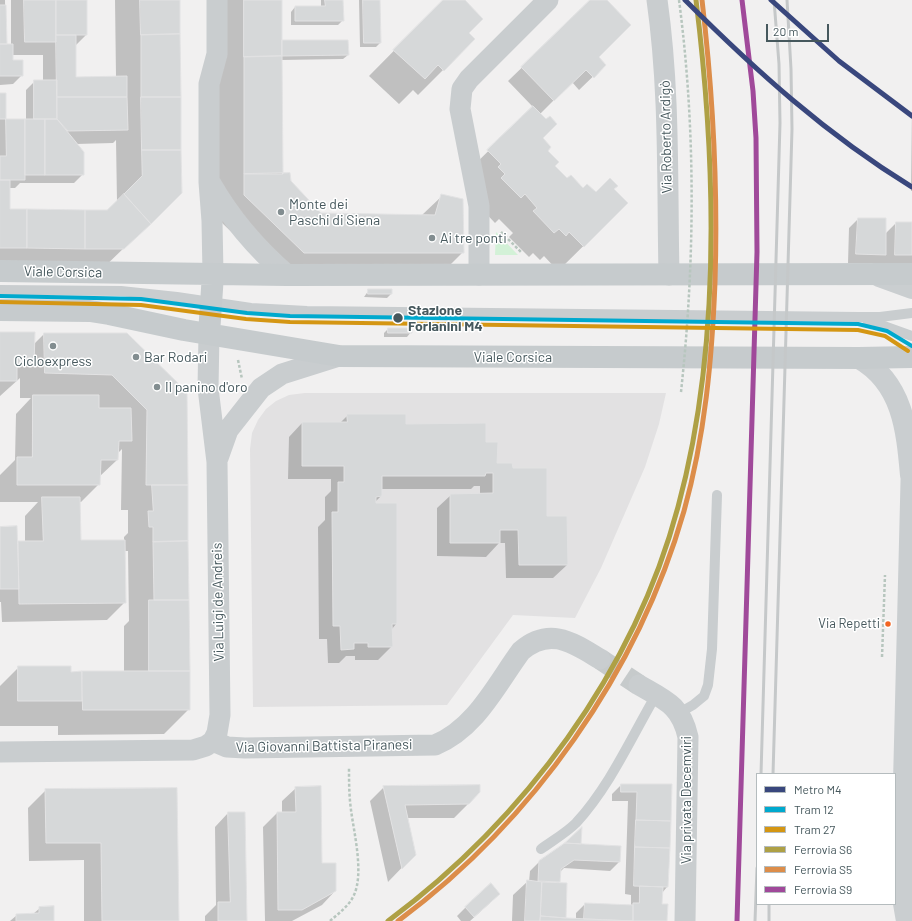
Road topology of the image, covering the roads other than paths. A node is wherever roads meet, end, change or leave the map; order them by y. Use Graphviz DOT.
graph roads {
  1 [pos="217,0"];
  2 [pos="548,0"];
  3 [pos="657,0"];
  4 [pos="209,182"];
  5 [pos="0,271"];
  6 [pos="213,274"];
  7 [pos="866,274"];
  8 [pos="912,274"];
  9 [pos="287,275"];
  10 [pos="479,275"];
  11 [pos="669,275"];
  12 [pos="912,288"];
  13 [pos="0,290"];
  14 [pos="211,302"];
  15 [pos="0,310"];
  16 [pos="912,313"];
  17 [pos="860,317"];
  18 [pos="209,334"];
  19 [pos="912,336"];
  20 [pos="339,356"];
  21 [pos="912,357"];
  22 [pos="859,358"];
  23 [pos="217,462"];
  24 [pos="911,469"];
  25 [pos="717,495"];
  26 [pos="600,659"];
  27 [pos="647,690"];
  28 [pos="679,713"];
  29 [pos="213,741"];
  30 [pos="0,752"];
  31 [pos="541,849"];
  32 [pos="685,921"];
  33 [pos="908,921"];
  1 -- 4 [label="street"];
  2 -- 10 [label="street"];
  3 -- 11 [label="street, Via Roberto Ardigò"];
  4 -- 6 [label="street"];
  4 -- 9 [label="street"];
  5 -- 6 [label="main road, Viale Corsica"];
  6 -- 9 [label="main road, Viale Corsica"];
  6 -- 14 [label="main road"];
  7 -- 8 [label="main road"];
  7 -- 11 [label="main road"];
  7 -- 12 [label="main road"];
  9 -- 10 [label="main road"];
  10 -- 11 [label="main road"];
  13 -- 14 [label="lane, Viale Corsica"];
  14 -- 17 [label="lane, Viale Corsica"];
  14 -- 18 [label="main road"];
  15 -- 18 [label="main road"];
  16 -- 17 [label="lane"];
  17 -- 19 [label="lane"];
  18 -- 20 [label="main road"];
  18 -- 23 [label="street"];
  20 -- 22 [label="main road, Viale Corsica"];
  20 -- 23 [label="street, Viale Corsica"];
  21 -- 22 [label="main road, Viale Corsica"];
  22 -- 24 [label="main road"];
  23 -- 29 [label="street, Via Luigi de Andreis"];
  24 -- 33 [label="main road"];
  25 -- 28 [label="lane"];
  26 -- 29 [label="street, Via Giovanni Battista Piranesi"];
  27 -- 28 [label="street, Via privata Decemviri"];
  27 -- 31 [label="lane, Via privata Decemviri"];
  28 -- 32 [label="street, Via privata Decemviri"];
  29 -- 30 [label="street"];
}
